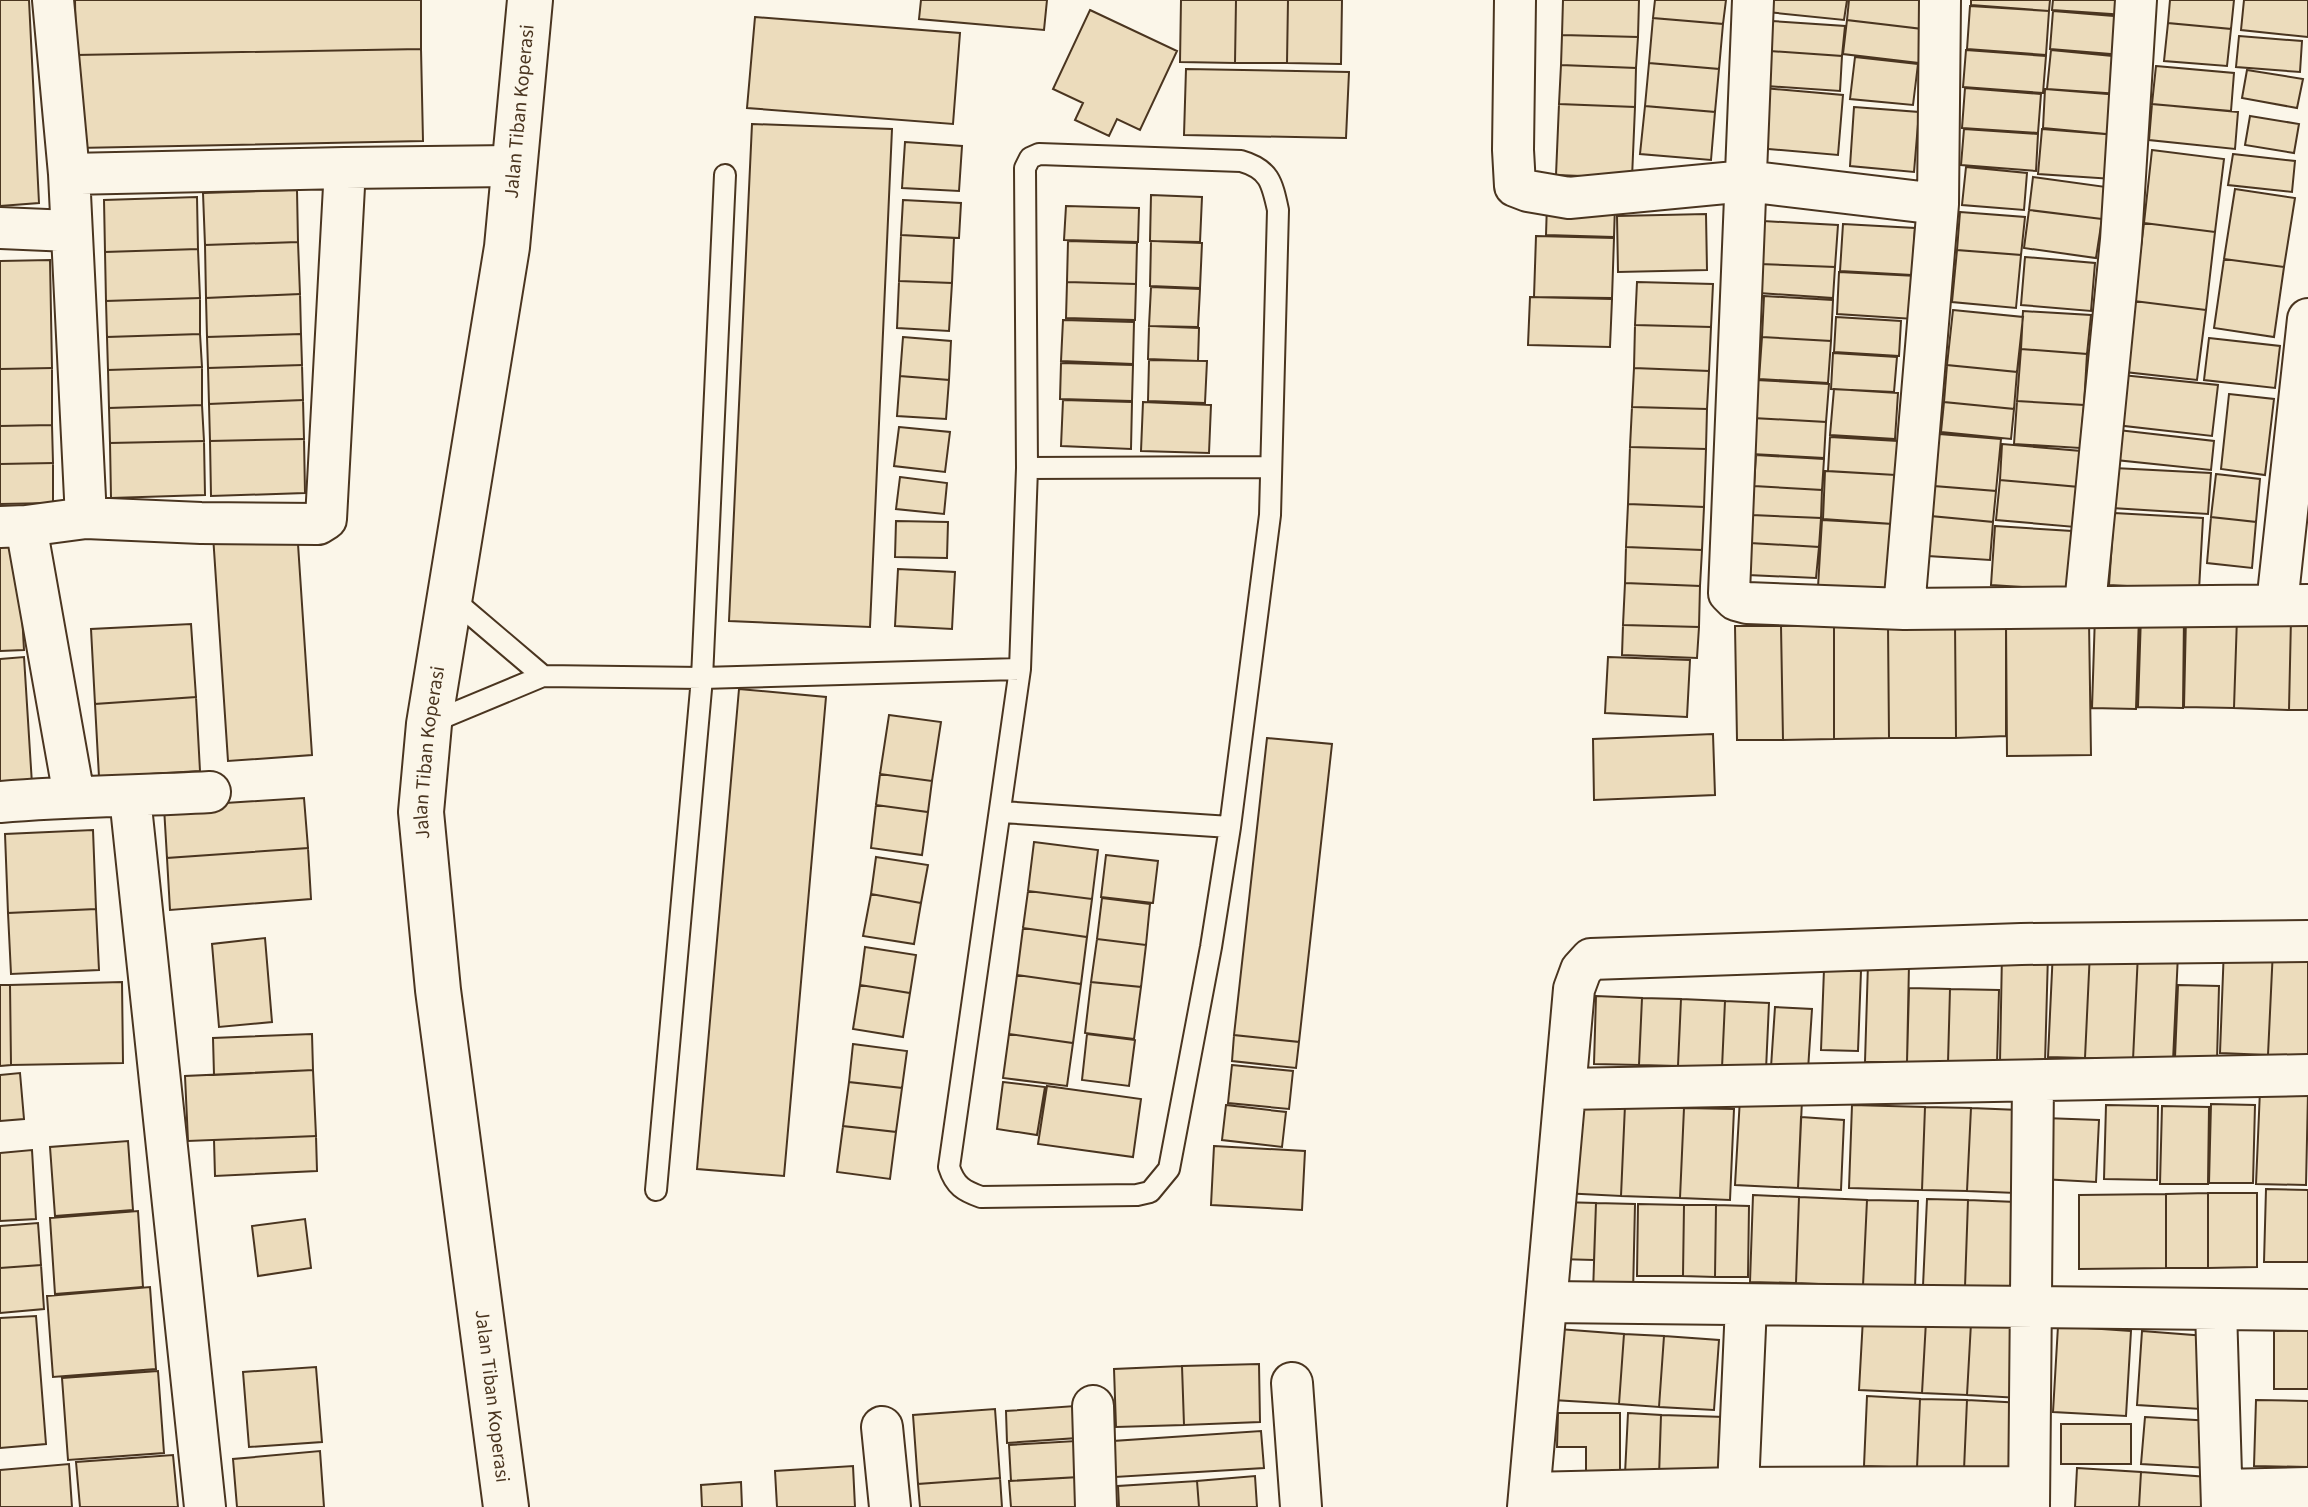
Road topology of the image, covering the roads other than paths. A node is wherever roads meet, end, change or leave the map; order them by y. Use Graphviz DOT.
graph roads {
  1 [pos="53,0"];
  2 [pos="530,0"];
  3 [pos="1515,0"];
  4 [pos="1753,0"];
  5 [pos="1940,0"];
  6 [pos="2136,0"];
  7 [pos="513,166"];
  8 [pos="345,168"];
  9 [pos="69,174"];
  10 [pos="725,175"];
  11 [pos="1746,181"];
  12 [pos="1938,204"];
  13 [pos="0,228"];
  14 [pos="70,231"];
  15 [pos="2307,331"];
  16 [pos="1271,467"];
  17 [pos="1027,468"];
  18 [pos="86,518"];
  19 [pos="13,526"];
  20 [pos="449,596"];
  21 [pos="2085,605"];
  22 [pos="2292,605"];
  23 [pos="1904,609"];
  24 [pos="1020,669"];
  25 [pos="543,676"];
  26 [pos="702,678"];
  27 [pos="429,724"];
  28 [pos="210,792"];
  29 [pos="74,796"];
  30 [pos="130,797"];
  31 [pos="0,802"];
  32 [pos="1002,812"];
  33 [pos="1230,827"];
  34 [pos="2308,941"];
  35 [pos="2308,1075"];
  36 [pos="2033,1081"];
  37 [pos="1565,1089"];
  38 [pos="656,1190"];
  39 [pos="1547,1302"];
  40 [pos="1746,1305"];
  41 [pos="2031,1308"];
  42 [pos="2216,1310"];
  43 [pos="2308,1310"];
  44 [pos="1292,1383"];
  45 [pos="1093,1406"];
  46 [pos="882,1427"];
  47 [pos="1738,1488"];
  48 [pos="2308,1488"];
  49 [pos="2029,1497"];
  50 [pos="2222,1498"];
  51 [pos="1529,1500"];
  52 [pos="205,1507"];
  53 [pos="506,1507"];
  54 [pos="890,1507"];
  55 [pos="1096,1507"];
  56 [pos="1301,1507"];
  1 -- 9 [label="street"];
  2 -- 7 [label="street, Jalan Tiban Koperasi"];
  3 -- 11 [label="street"];
  4 -- 11 [label="street"];
  5 -- 12 [label="street"];
  6 -- 21 [label="street"];
  7 -- 8 [label="street"];
  7 -- 20 [label="street, Jalan Tiban Koperasi"];
  8 -- 9 [label="street"];
  8 -- 18 [label="street"];
  9 -- 14 [label="street"];
  10 -- 26 [label="lane"];
  11 -- 12 [label="street"];
  11 -- 23 [label="street"];
  12 -- 23 [label="street"];
  13 -- 14 [label="street"];
  14 -- 18 [label="street"];
  15 -- 22 [label="street"];
  16 -- 17 [label="lane"];
  16 -- 17 [label="lane"];
  16 -- 33 [label="lane"];
  17 -- 24 [label="lane"];
  18 -- 19 [label="street"];
  19 -- 29 [label="street"];
  20 -- 25 [label="lane"];
  20 -- 27 [label="street, Jalan Tiban Koperasi"];
  21 -- 22 [label="street"];
  21 -- 23 [label="street"];
  24 -- 26 [label="lane"];
  24 -- 32 [label="lane"];
  25 -- 26 [label="lane"];
  25 -- 27 [label="lane"];
  26 -- 38 [label="lane"];
  27 -- 53 [label="street, Jalan Tiban Koperasi"];
  28 -- 30 [label="street"];
  29 -- 30 [label="street"];
  29 -- 31 [label="street"];
  30 -- 52 [label="street"];
  32 -- 33 [label="lane"];
  32 -- 33 [label="lane"];
  34 -- 37 [label="street"];
  35 -- 36 [label="street"];
  36 -- 37 [label="street"];
  36 -- 41 [label="street"];
  37 -- 39 [label="street"];
  39 -- 40 [label="street"];
  39 -- 51 [label="street"];
  40 -- 41 [label="street"];
  40 -- 47 [label="street"];
  41 -- 42 [label="street"];
  41 -- 49 [label="street"];
  42 -- 43 [label="street"];
  42 -- 50 [label="street"];
  44 -- 56 [label="street"];
  45 -- 55 [label="street"];
  46 -- 54 [label="street"];
  47 -- 49 [label="street"];
  47 -- 51 [label="street"];
  48 -- 50 [label="street"];
}
